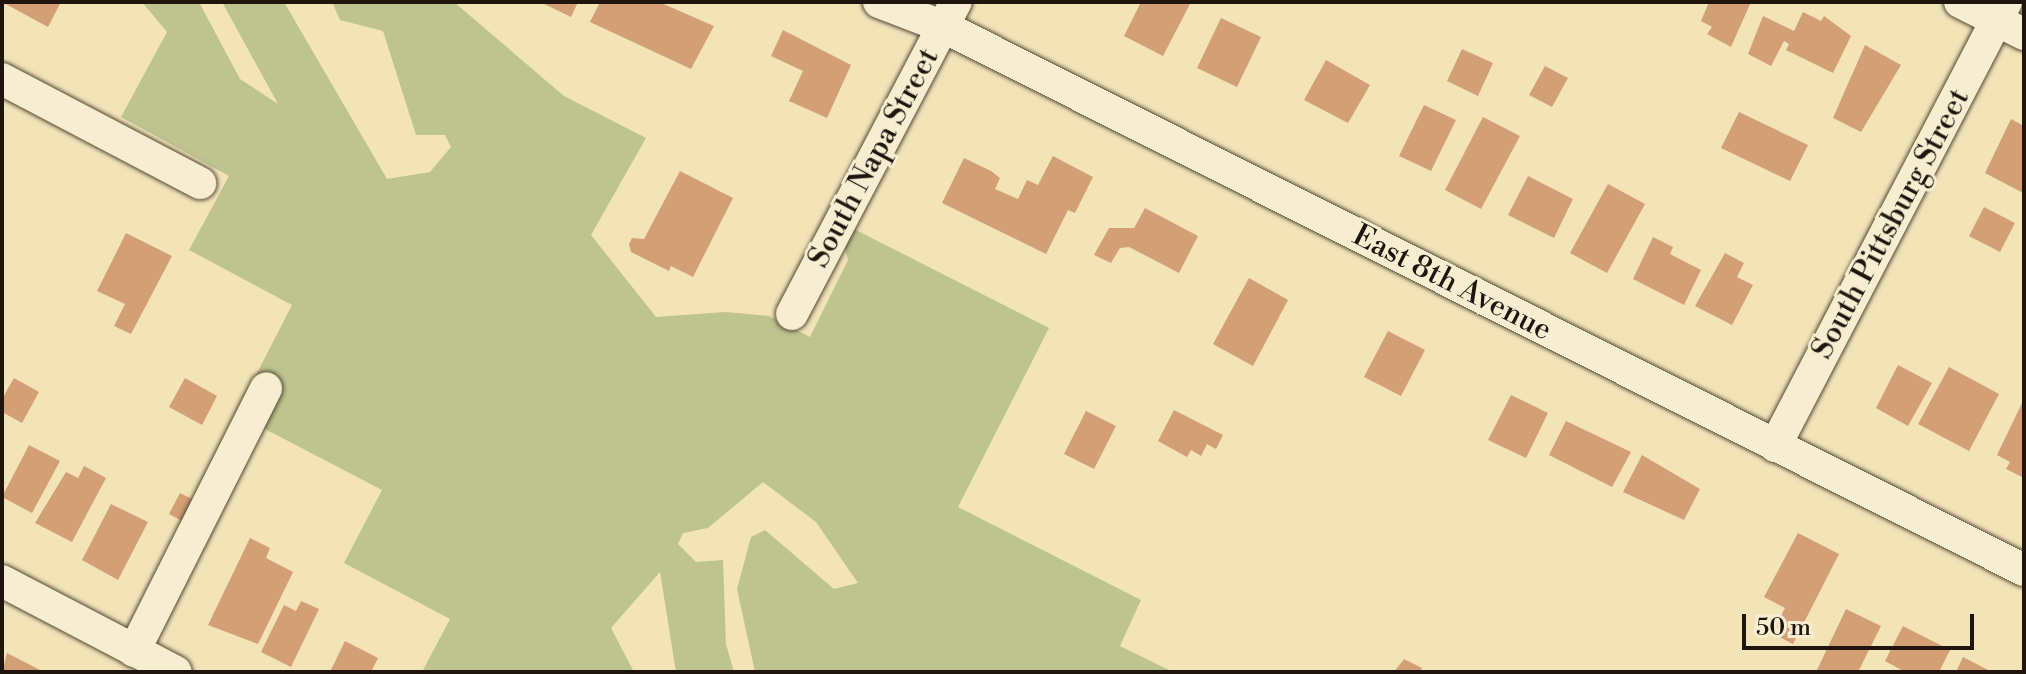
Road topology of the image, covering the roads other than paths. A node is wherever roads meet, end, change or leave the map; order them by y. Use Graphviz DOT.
graph roads {
  1 [pos="879,2"];
  2 [pos="1960,2"];
  3 [pos="950,14"];
  4 [pos="2009,19"];
  5 [pos="2,79"];
  6 [pos="200,183"];
  7 [pos="792,314"];
  8 [pos="266,388"];
  9 [pos="1775,446"];
  10 [pos="2024,570"];
  11 [pos="2,581"];
  12 [pos="134,651"];
  13 [pos="176,672"];
  1 -- 3 [label="street, East 8th Avenue"];
  2 -- 4 [label="street"];
  3 -- 7 [label="street, South Napa Street"];
  3 -- 9 [label="street, East 8th Avenue"];
  4 -- 9 [label="street, South Pittsburg Street"];
  5 -- 6 [label="street"];
  8 -- 12 [label="street"];
  9 -- 10 [label="street, East 8th Avenue"];
  11 -- 12 [label="street"];
  12 -- 13 [label="street"];
}
